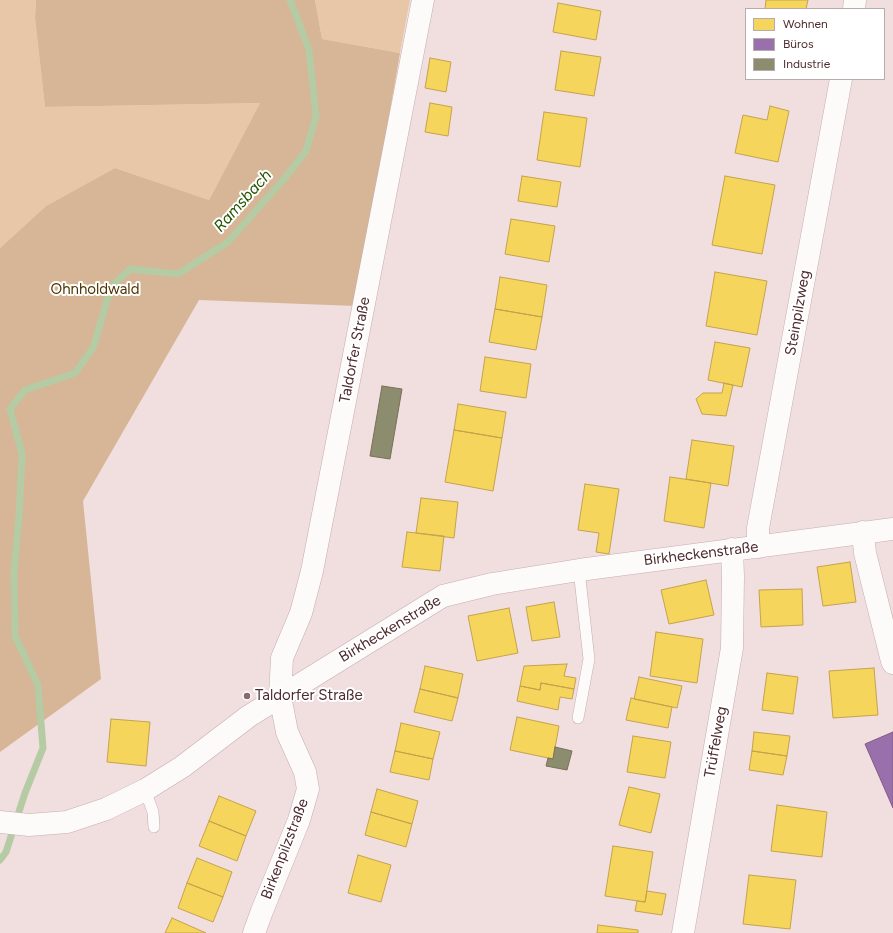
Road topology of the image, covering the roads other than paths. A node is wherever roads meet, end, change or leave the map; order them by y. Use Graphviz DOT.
graph roads {
  1 [pos="423,0"];
  2 [pos="841,80"];
  3 [pos="893,529"];
  4 [pos="863,532"];
  5 [pos="758,547"];
  6 [pos="732,550"];
  7 [pos="579,570"];
  8 [pos="893,663"];
  9 [pos="280,696"];
  10 [pos="578,718"];
  11 [pos="145,790"];
  12 [pos="0,822"];
  13 [pos="154,827"];
  14 [pos="254,933"];
  15 [pos="683,933"];
  1 -- 9 [label="street, Taldorfer Straße"];
  2 -- 5 [label="street, Steinpilzweg"];
  3 -- 4 [label="street, Birkheckenstraße"];
  4 -- 5 [label="street, Birkheckenstraße"];
  4 -- 8 [label="street"];
  5 -- 6 [label="street, Birkheckenstraße"];
  6 -- 7 [label="street, Birkheckenstraße"];
  6 -- 15 [label="street, Trüffelweg"];
  7 -- 9 [label="street, Birkheckenstraße"];
  7 -- 10 [label="lane"];
  9 -- 11 [label="street, Birkheckenstraße"];
  9 -- 14 [label="street, Birkenpilzstraße"];
  11 -- 12 [label="street, Birkheckenstraße"];
  11 -- 13 [label="lane"];
}
